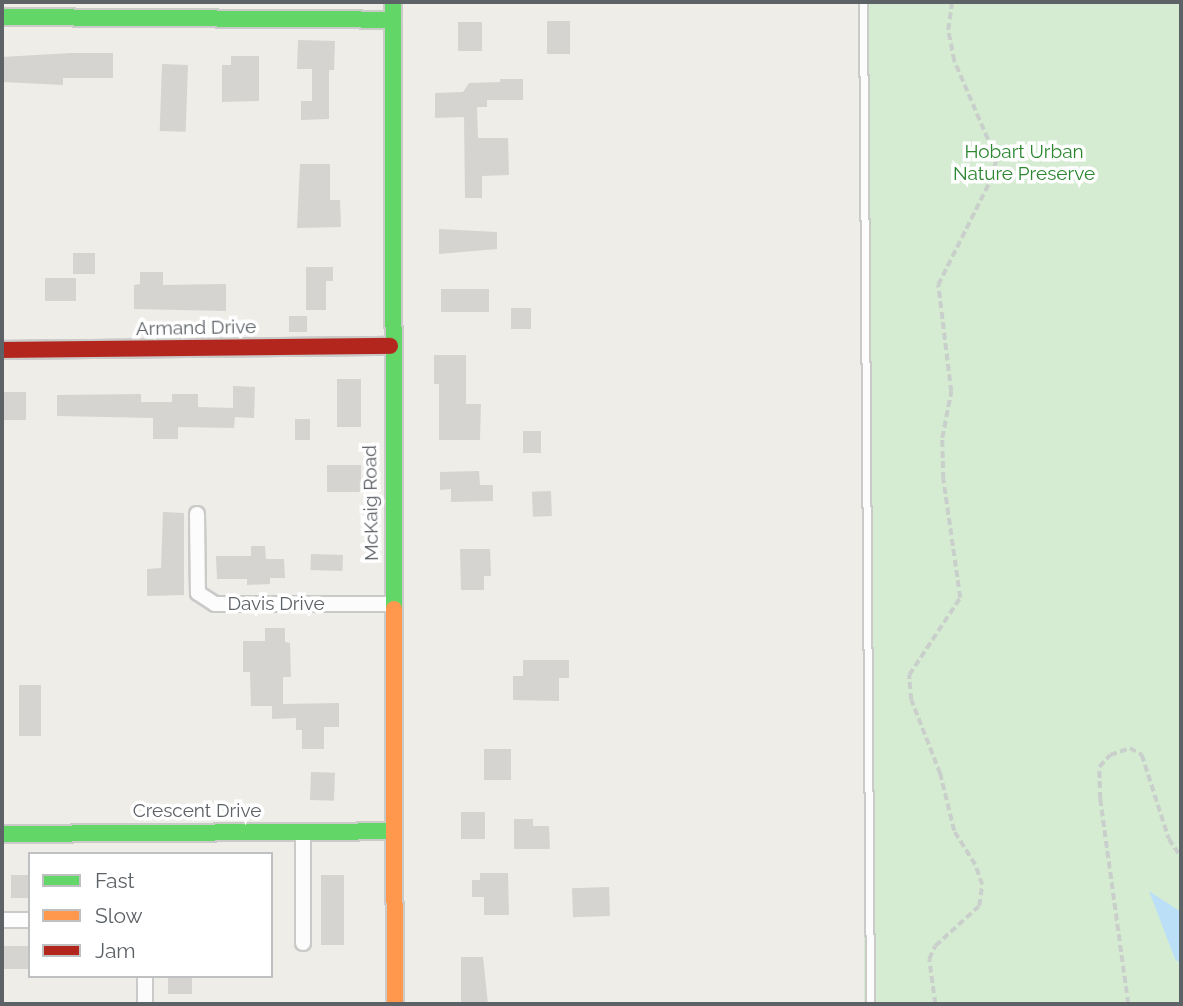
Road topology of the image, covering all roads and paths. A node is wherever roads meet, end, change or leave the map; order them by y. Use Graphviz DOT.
graph roads {
  1 [pos="393,2"];
  2 [pos="863,2"];
  3 [pos="952,2"];
  4 [pos="2,17"];
  5 [pos="393,20"];
  6 [pos="390,346"];
  7 [pos="2,349"];
  8 [pos="197,514"];
  9 [pos="394,604"];
  10 [pos="393,831"];
  11 [pos="303,832"];
  12 [pos="2,834"];
  13 [pos="1181,857"];
  14 [pos="2,920"];
  15 [pos="28,920"];
  16 [pos="303,943"];
  17 [pos="145,978"];
  18 [pos="145,1004"];
  19 [pos="395,1004"];
  20 [pos="870,1004"];
  21 [pos="935,1004"];
  22 [pos="1128,1004"];
  1 -- 5 [label="street, McKaig Road"];
  2 -- 20 [label="lane"];
  3 -- 21 [label="path"];
  4 -- 5 [label="street"];
  5 -- 6 [label="street, McKaig Road"];
  6 -- 7 [label="street, Armand Drive"];
  6 -- 9 [label="street, McKaig Road"];
  8 -- 9 [label="street, Davis Drive"];
  9 -- 10 [label="street, McKaig Road"];
  10 -- 11 [label="street, Crescent Drive"];
  10 -- 19 [label="street, McKaig Road"];
  11 -- 12 [label="street, Crescent Drive"];
  11 -- 16 [label="street"];
  13 -- 22 [label="path"];
  14 -- 15 [label="street"];
  17 -- 18 [label="street"];
}
